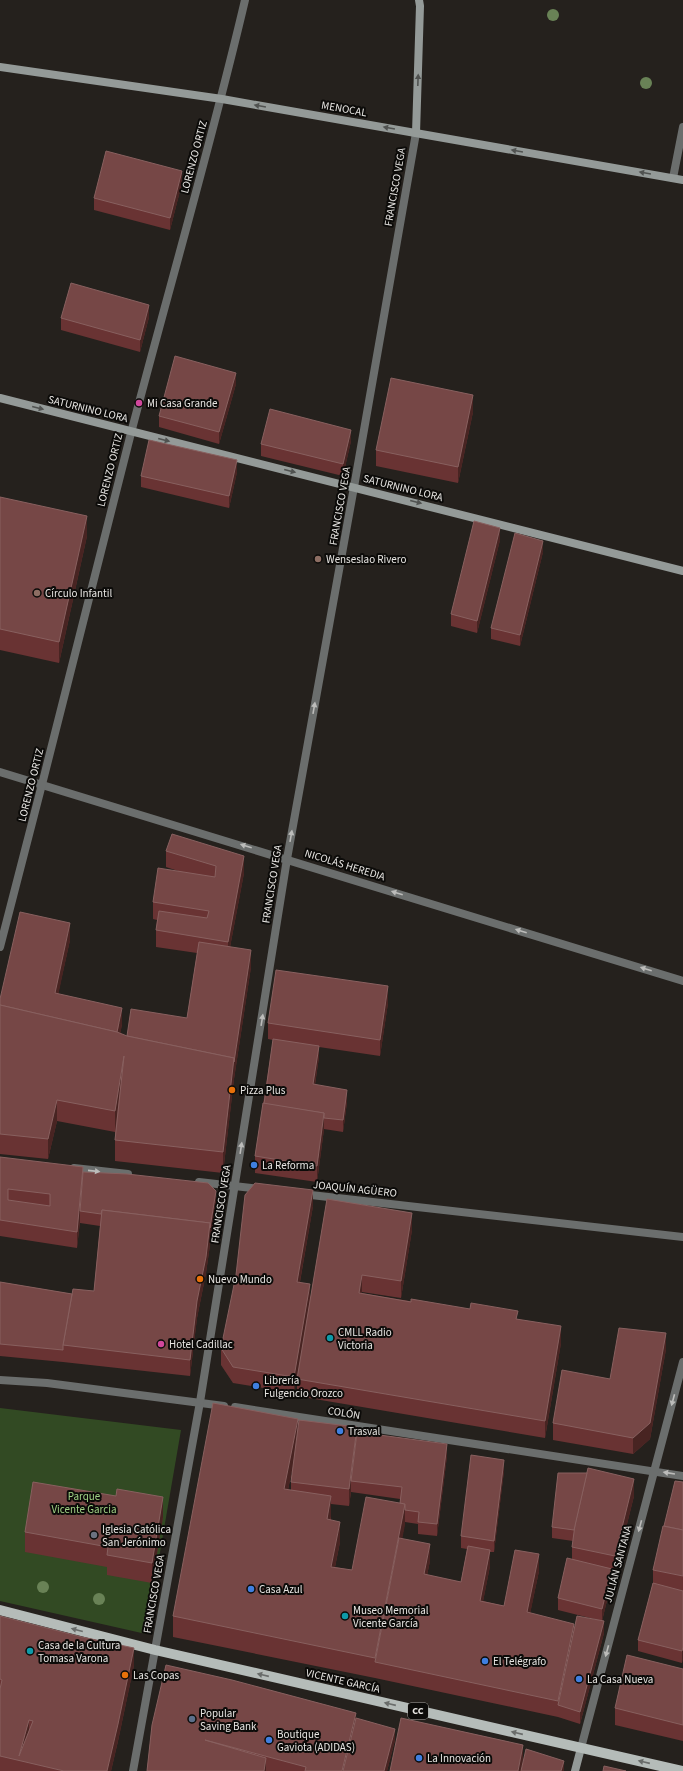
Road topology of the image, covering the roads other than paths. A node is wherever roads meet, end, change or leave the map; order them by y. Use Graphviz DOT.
graph roads {
  1 [pos="244,0"];
  2 [pos="419,0"];
  3 [pos="0,66"];
  4 [pos="222,99"];
  5 [pos="683,127"];
  6 [pos="416,133"];
  7 [pos="673,178"];
  8 [pos="683,180"];
  9 [pos="0,398"];
  10 [pos="132,432"];
  11 [pos="354,487"];
  12 [pos="683,571"];
  13 [pos="0,772"];
  14 [pos="43,784"];
  15 [pos="287,859"];
  16 [pos="0,947"];
  17 [pos="683,981"];
  18 [pos="63,1167"];
  19 [pos="133,1175"];
  20 [pos="188,1181"];
  21 [pos="235,1186"];
  22 [pos="267,1190"];
  23 [pos="290,1193"];
  24 [pos="683,1237"];
  25 [pos="683,1362"];
  26 [pos="0,1380"];
  27 [pos="200,1402"];
  28 [pos="654,1471"];
  29 [pos="683,1476"];
  30 [pos="0,1610"];
  31 [pos="155,1650"];
  32 [pos="581,1748"];
  33 [pos="133,1771"];
  34 [pos="576,1771"];
  35 [pos="682,1771"];
  1 -- 4 [label="street, LORENZO ORTIZ"];
  6 -- 2 [label="street, FRANCISCO VEGA, one-way"];
  3 -- 4 [label="street, MENOCAL"];
  6 -- 4 [label="street, MENOCAL, one-way"];
  4 -- 10 [label="street, LORENZO ORTIZ"];
  5 -- 7 [label="street"];
  7 -- 6 [label="street, MENOCAL, one-way"];
  6 -- 11 [label="street, FRANCISCO VEGA"];
  7 -- 8 [label="street, MENOCAL"];
  9 -- 10 [label="street, SATURNINO LORA, one-way"];
  10 -- 11 [label="street, SATURNINO LORA, one-way"];
  10 -- 14 [label="street, LORENZO ORTIZ"];
  11 -- 12 [label="street, SATURNINO LORA, one-way"];
  15 -- 11 [label="street, FRANCISCO VEGA, one-way"];
  13 -- 14 [label="street, NICOLÁS HEREDIA"];
  15 -- 14 [label="street, NICOLÁS HEREDIA, one-way"];
  14 -- 16 [label="street, LORENZO ORTIZ"];
  17 -- 15 [label="street, NICOLÁS HEREDIA, one-way"];
  21 -- 15 [label="street, FRANCISCO VEGA, one-way"];
  18 -- 19 [label="street, one-way"];
  20 -- 21 [label="street"];
  21 -- 22 [label="street"];
  21 -- 27 [label="street, FRANCISCO VEGA"];
  23 -- 24 [label="street, JOAQUÍN AGÜERO"];
  25 -- 28 [label="street, JULIÁN SANTANA, one-way"];
  26 -- 27 [label="street, COLÓN"];
  27 -- 28 [label="street, COLÓN"];
  27 -- 31 [label="street, FRANCISCO VEGA"];
  29 -- 28 [label="street, COLÓN, one-way"];
  28 -- 32 [label="street, JULIÁN SANTANA, one-way"];
  31 -- 30 [label="main road, VICENTE GARCÍA / CC, one-way"];
  32 -- 31 [label="main road, VICENTE GARCÍA / CC, one-way"];
  31 -- 33 [label="street, FRANCISCO VEGA"];
  32 -- 34 [label="street, JULIÁN SANTANA"];
  35 -- 32 [label="main road, VICENTE GARCÍA / CC, one-way"];
}
